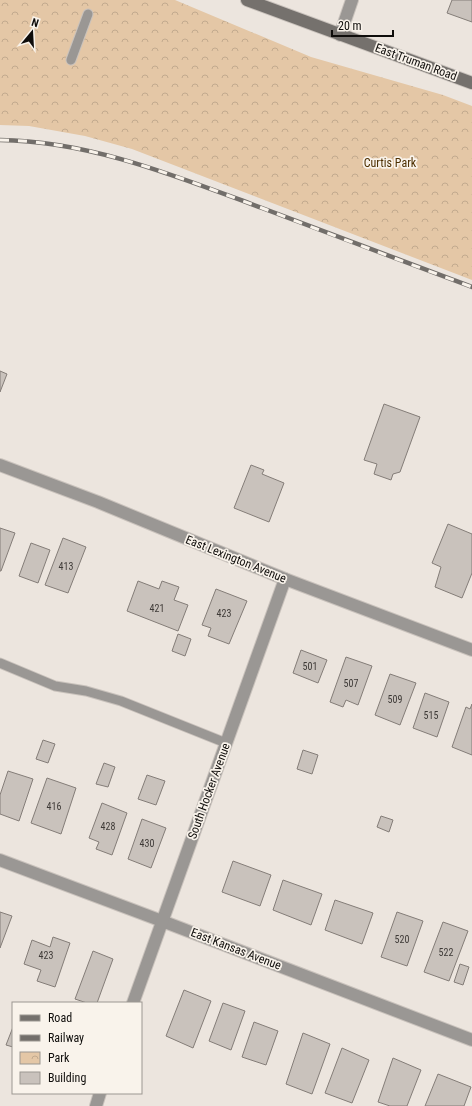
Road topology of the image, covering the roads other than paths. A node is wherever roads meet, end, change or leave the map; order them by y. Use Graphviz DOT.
graph roads {
  1 [pos="247,0"];
  2 [pos="352,0"];
  3 [pos="88,14"];
  4 [pos="340,35"];
  5 [pos="71,60"];
  6 [pos="472,82"];
  7 [pos="0,465"];
  8 [pos="285,579"];
  9 [pos="472,650"];
  10 [pos="0,663"];
  11 [pos="226,743"];
  12 [pos="0,860"];
  13 [pos="162,920"];
  14 [pos="133,1002"];
  15 [pos="472,1040"];
  16 [pos="100,1094"];
  17 [pos="96,1106"];
  1 -- 4 [label="main road, East Truman Road"];
  2 -- 4 [label="street"];
  3 -- 5 [label="lane"];
  4 -- 6 [label="main road, East Truman Road"];
  7 -- 8 [label="street, East Lexington Avenue"];
  8 -- 9 [label="street, East Lexington Avenue"];
  8 -- 11 [label="street, South Hocker Avenue"];
  10 -- 11 [label="lane"];
  11 -- 13 [label="street, South Hocker Avenue"];
  12 -- 13 [label="street, East Kansas Avenue"];
  13 -- 14 [label="street, South Hocker Avenue"];
  13 -- 15 [label="street, East Kansas Avenue"];
  16 -- 17 [label="street"];
}
